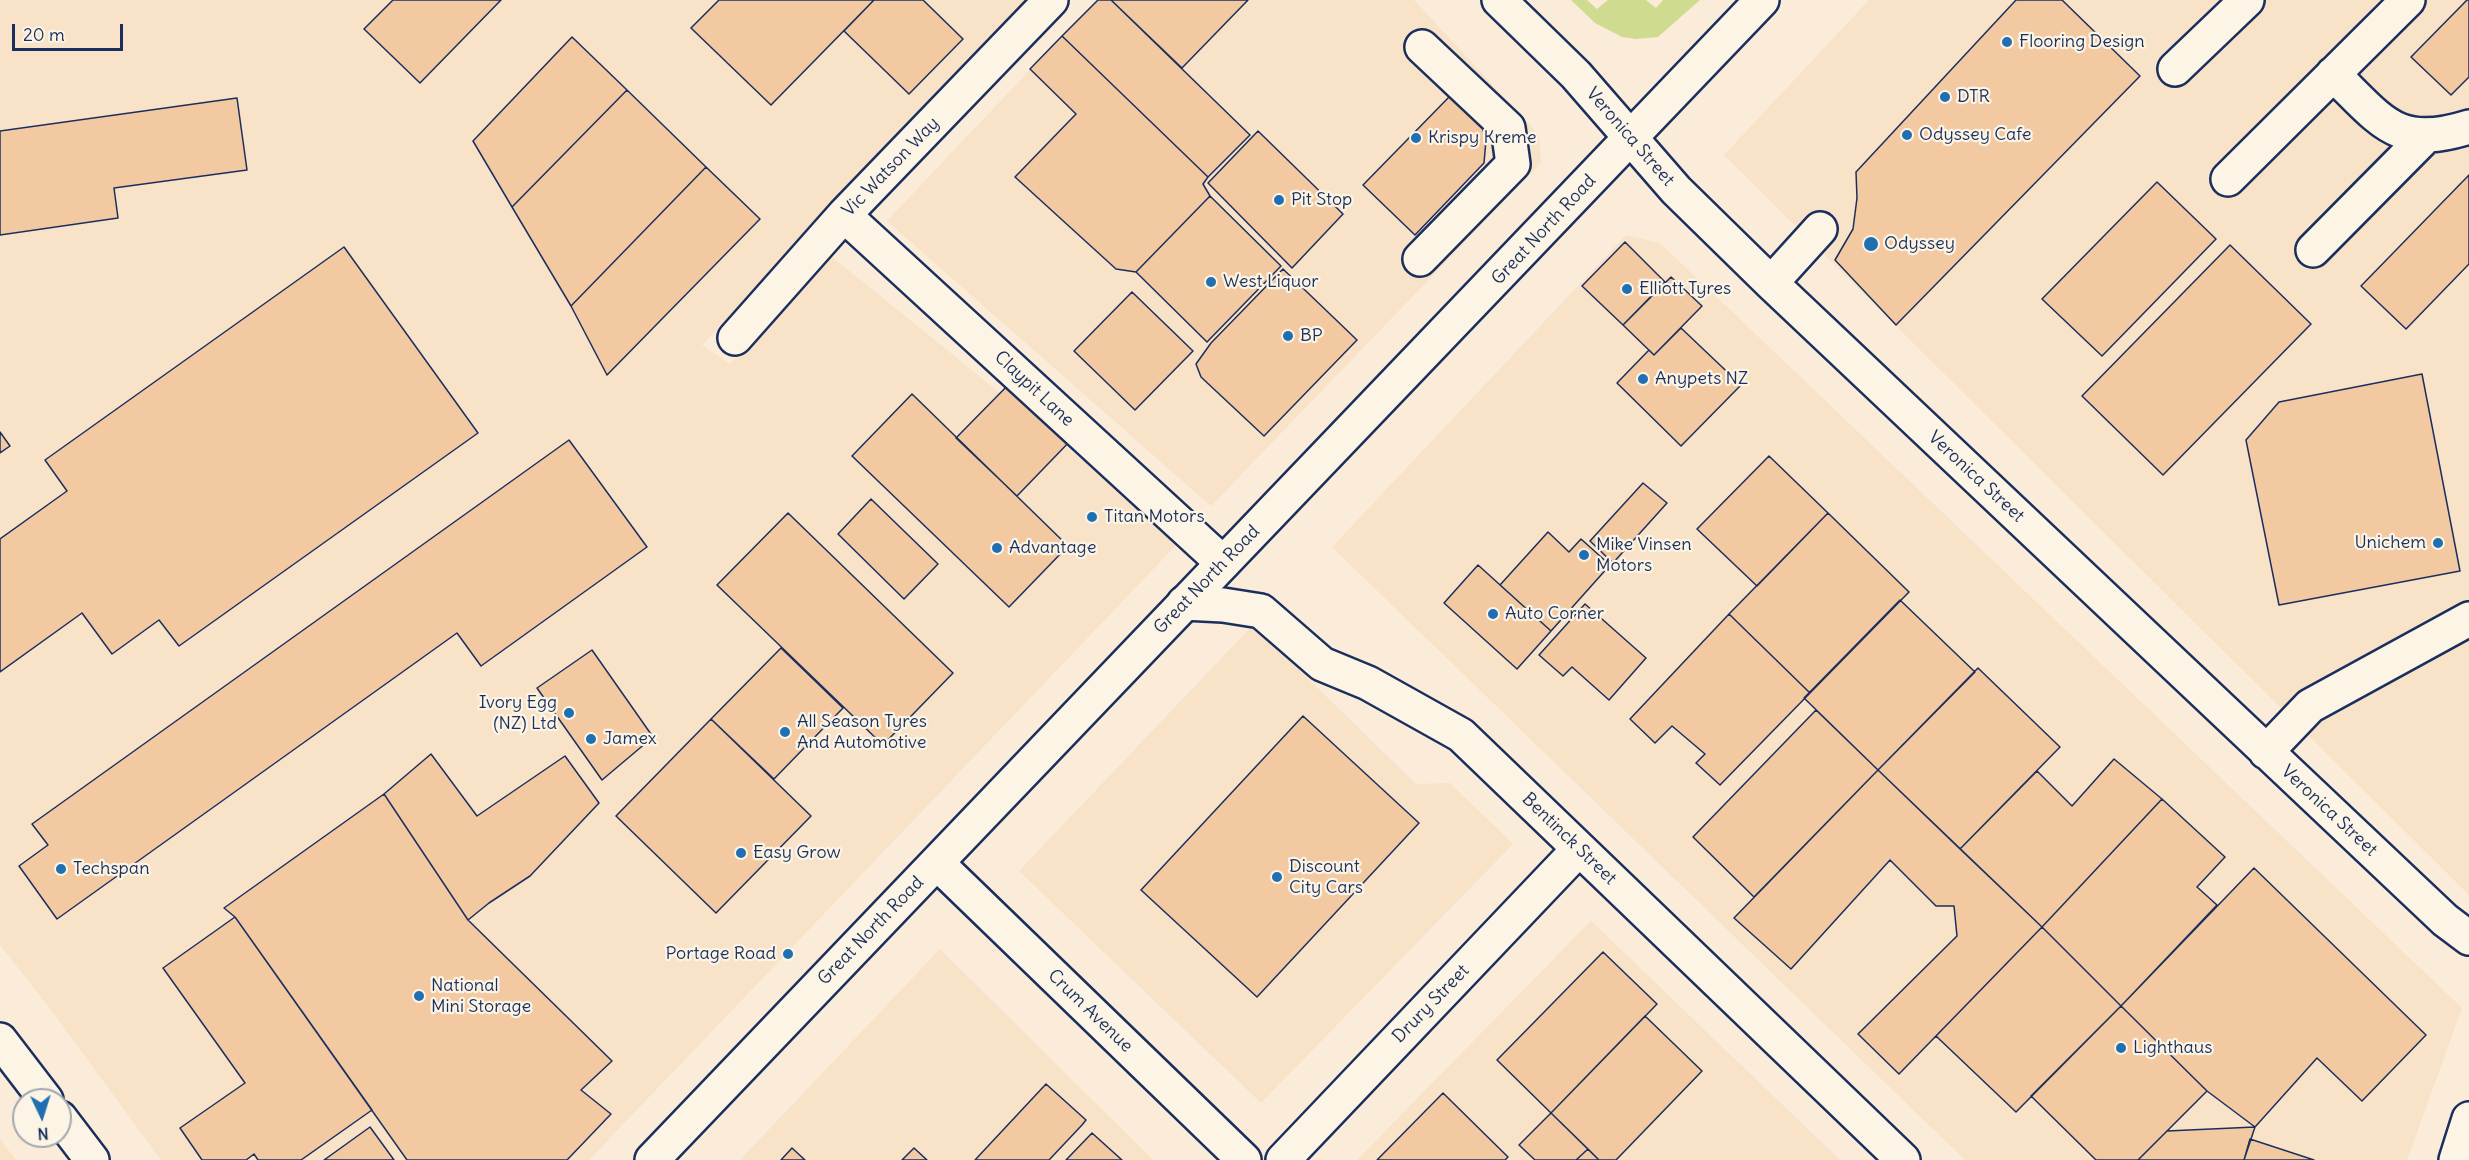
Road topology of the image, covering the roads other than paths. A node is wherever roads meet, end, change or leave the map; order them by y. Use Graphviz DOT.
graph roads {
  1 [pos="1051,0"];
  2 [pos="1499,0"];
  3 [pos="1762,0"];
  4 [pos="2247,0"];
  5 [pos="2408,0"];
  6 [pos="1422,47"];
  7 [pos="2175,69"];
  8 [pos="2332,74"];
  9 [pos="2469,128"];
  10 [pos="1632,136"];
  11 [pos="2426,137"];
  12 [pos="2228,179"];
  13 [pos="844,215"];
  14 [pos="1820,229"];
  15 [pos="2313,250"];
  16 [pos="1420,259"];
  17 [pos="1771,284"];
  18 [pos="735,338"];
  19 [pos="1223,563"];
  20 [pos="1184,603"];
  21 [pos="2469,619"];
  22 [pos="2266,752"];
  23 [pos="1579,849"];
  24 [pos="937,863"];
  25 [pos="2469,939"];
  26 [pos="0,1040"];
  27 [pos="37,1088"];
  28 [pos="2469,1119"];
  29 [pos="72,1134"];
  30 [pos="92,1160"];
  31 [pos="652,1160"];
  32 [pos="1244,1160"];
  33 [pos="1283,1160"];
  34 [pos="1903,1160"];
  35 [pos="2456,1160"];
  1 -- 13 [label="street, Vic Watson Way"];
  2 -- 10 [label="street, Veronica Street"];
  3 -- 10 [label="street, Great North Road"];
  4 -- 7 [label="street"];
  5 -- 8 [label="street"];
  6 -- 16 [label="street"];
  8 -- 11 [label="street"];
  8 -- 12 [label="street"];
  9 -- 11 [label="street"];
  10 -- 17 [label="street, Veronica Street"];
  10 -- 19 [label="street, Great North Road"];
  11 -- 15 [label="street"];
  13 -- 18 [label="street, Vic Watson Way"];
  13 -- 19 [label="street, Claypit Lane"];
  14 -- 17 [label="street"];
  17 -- 22 [label="street, Veronica Street"];
  19 -- 20 [label="street, Great North Road"];
  20 -- 23 [label="street, Bentinck Street"];
  20 -- 24 [label="street, Great North Road"];
  21 -- 22 [label="street"];
  22 -- 25 [label="street, Veronica Street"];
  23 -- 33 [label="street, Drury Street"];
  23 -- 34 [label="street, Bentinck Street"];
  24 -- 31 [label="street, Great North Road"];
  24 -- 32 [label="street, Crum Avenue"];
  26 -- 27 [label="street"];
  28 -- 35 [label="street"];
  29 -- 30 [label="street"];
}
